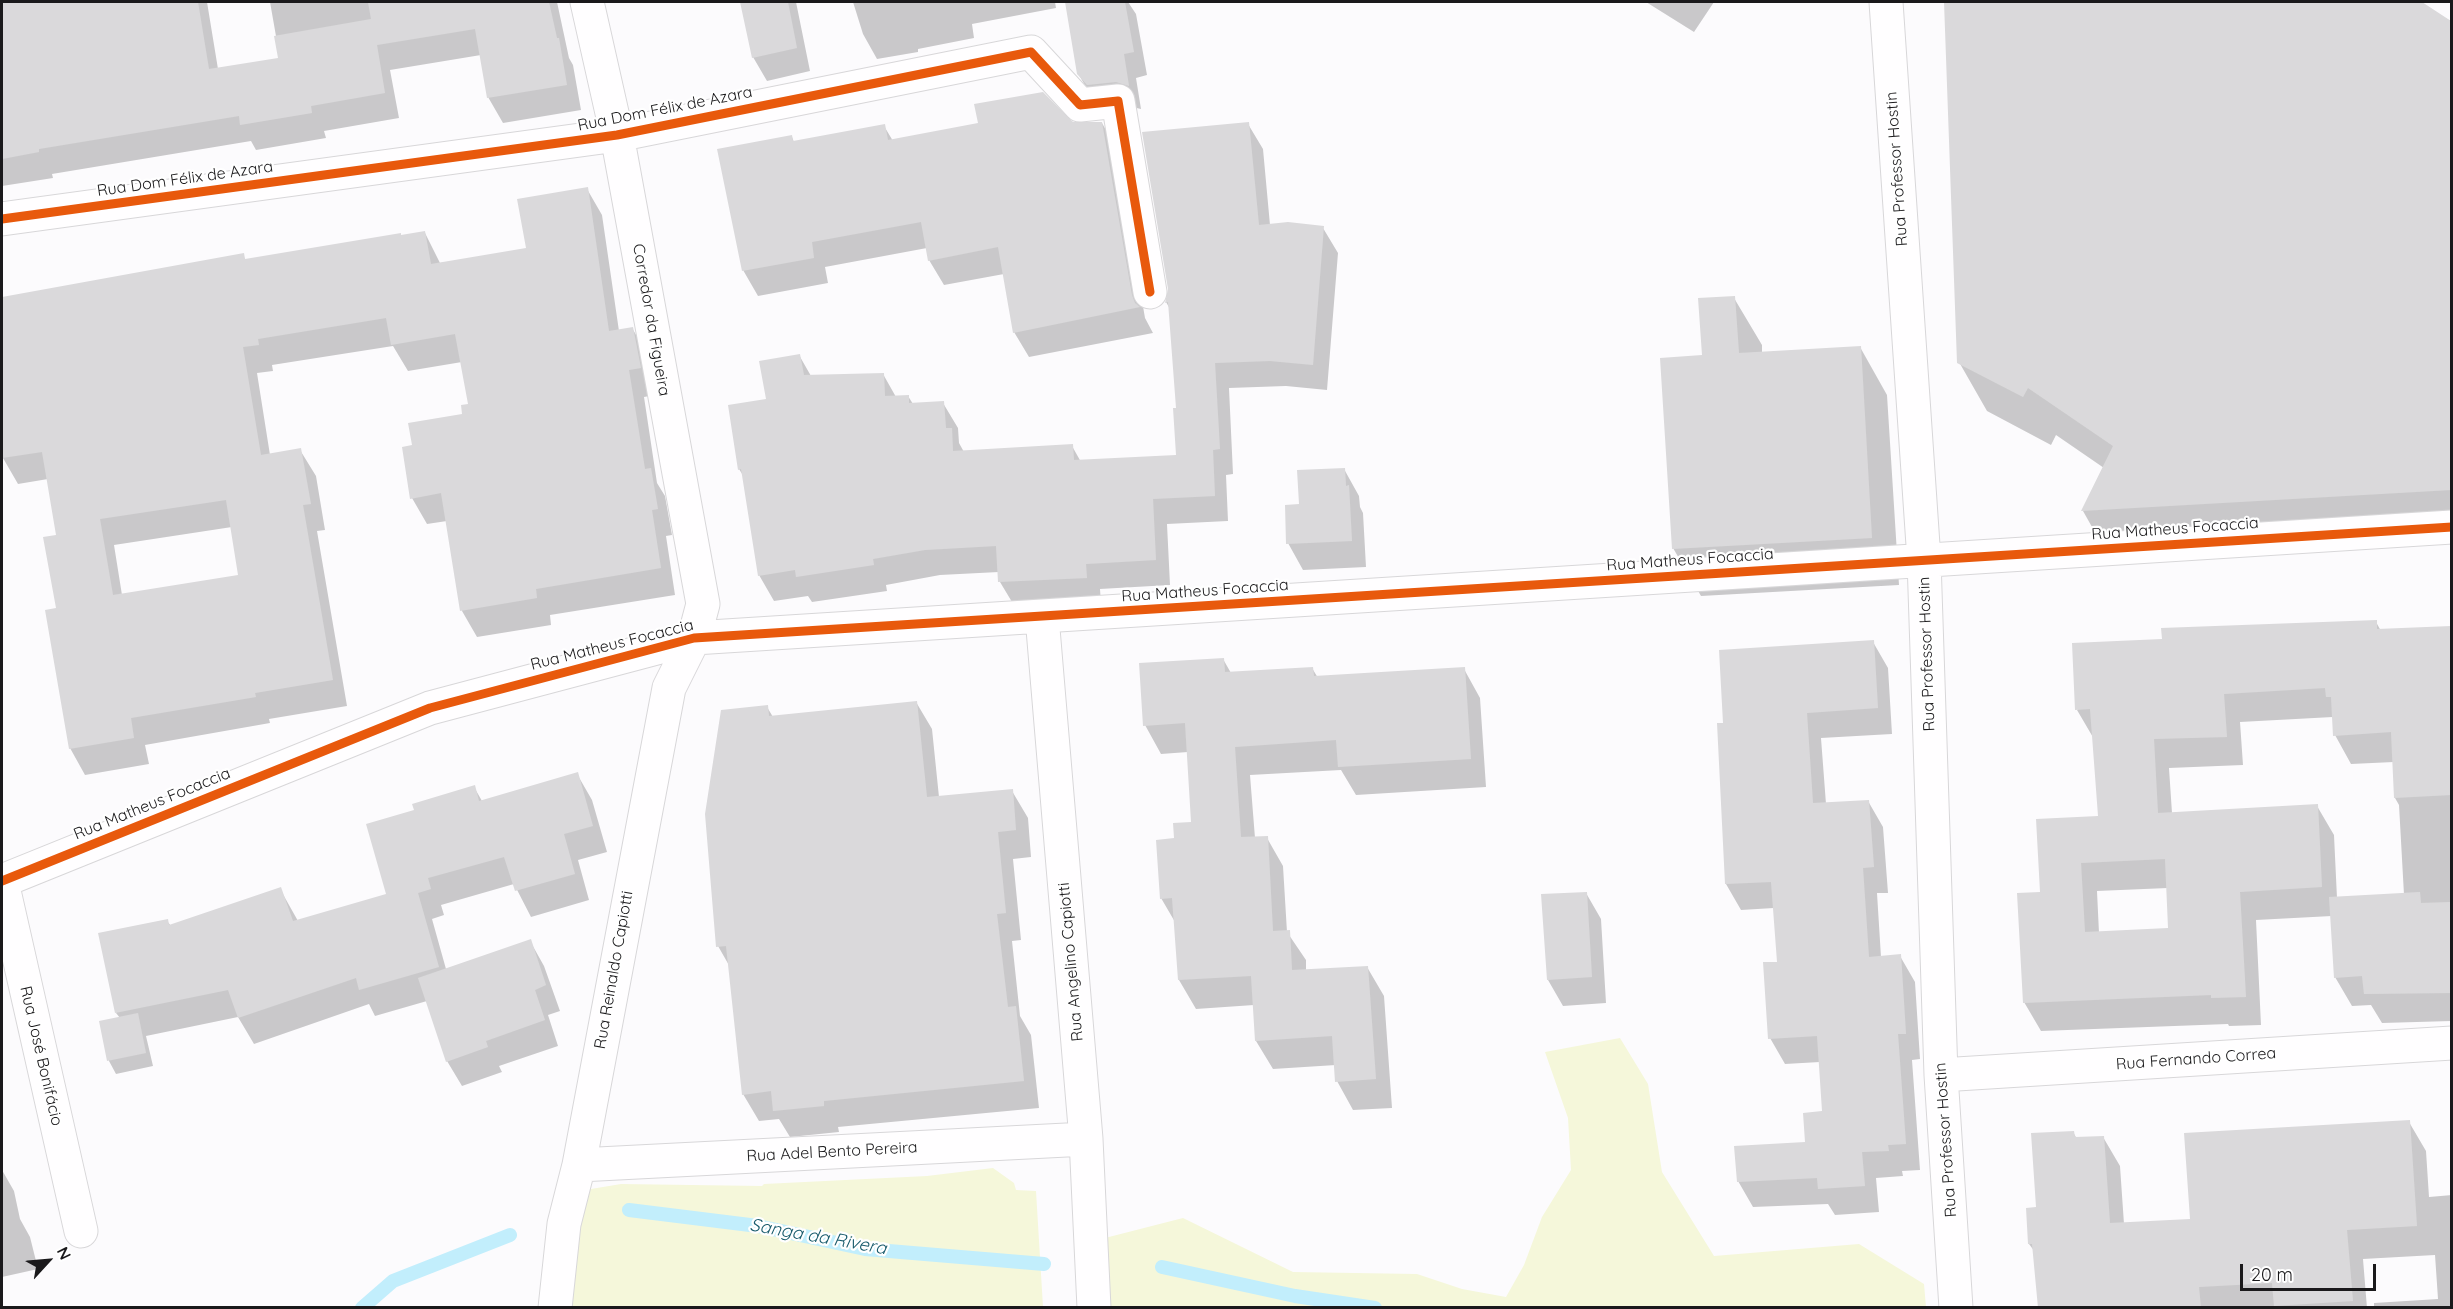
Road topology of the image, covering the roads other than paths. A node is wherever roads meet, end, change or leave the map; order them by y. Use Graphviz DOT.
graph roads {
  1 [pos="587,2"];
  2 [pos="1886,2"];
  3 [pos="617,135"];
  4 [pos="2,219"];
  5 [pos="1150,292"];
  6 [pos="2451,527"];
  7 [pos="1924,561"];
  8 [pos="1042,617"];
  9 [pos="694,638"];
  10 [pos="2,882"];
  11 [pos="2451,1043"];
  12 [pos="1941,1075"];
  13 [pos="1086,1139"];
  14 [pos="579,1165"];
  15 [pos="81,1231"];
  16 [pos="549,1305"];
  17 [pos="1094,1308"];
  18 [pos="1956,1308"];
  1 -- 3 [label="street, Corredor da Figueira"];
  2 -- 7 [label="street, Rua Professor Hostin"];
  3 -- 4 [label="street, Rua Dom Félix de Azara"];
  3 -- 5 [label="street, Rua Dom Félix de Azara"];
  3 -- 9 [label="street, Corredor da Figueira"];
  6 -- 7 [label="street, Rua Matheus Focaccia"];
  7 -- 8 [label="street, Rua Matheus Focaccia"];
  7 -- 12 [label="street, Rua Professor Hostin"];
  8 -- 9 [label="street, Rua Matheus Focaccia"];
  8 -- 13 [label="street, Rua Angelino Capiotti"];
  9 -- 10 [label="street, Rua Matheus Focaccia"];
  9 -- 14 [label="street, Rua Reinaldo Capiotti"];
  10 -- 15 [label="street, Rua José Bonifácio"];
  11 -- 12 [label="street, Rua Fernando Correa"];
  12 -- 18 [label="street, Rua Professor Hostin"];
  13 -- 14 [label="street, Rua Adel Bento Pereira"];
  13 -- 17 [label="street, Rua Angelino Capiotti"];
  14 -- 16 [label="street, Rua Reinaldo Capiotti"];
}
